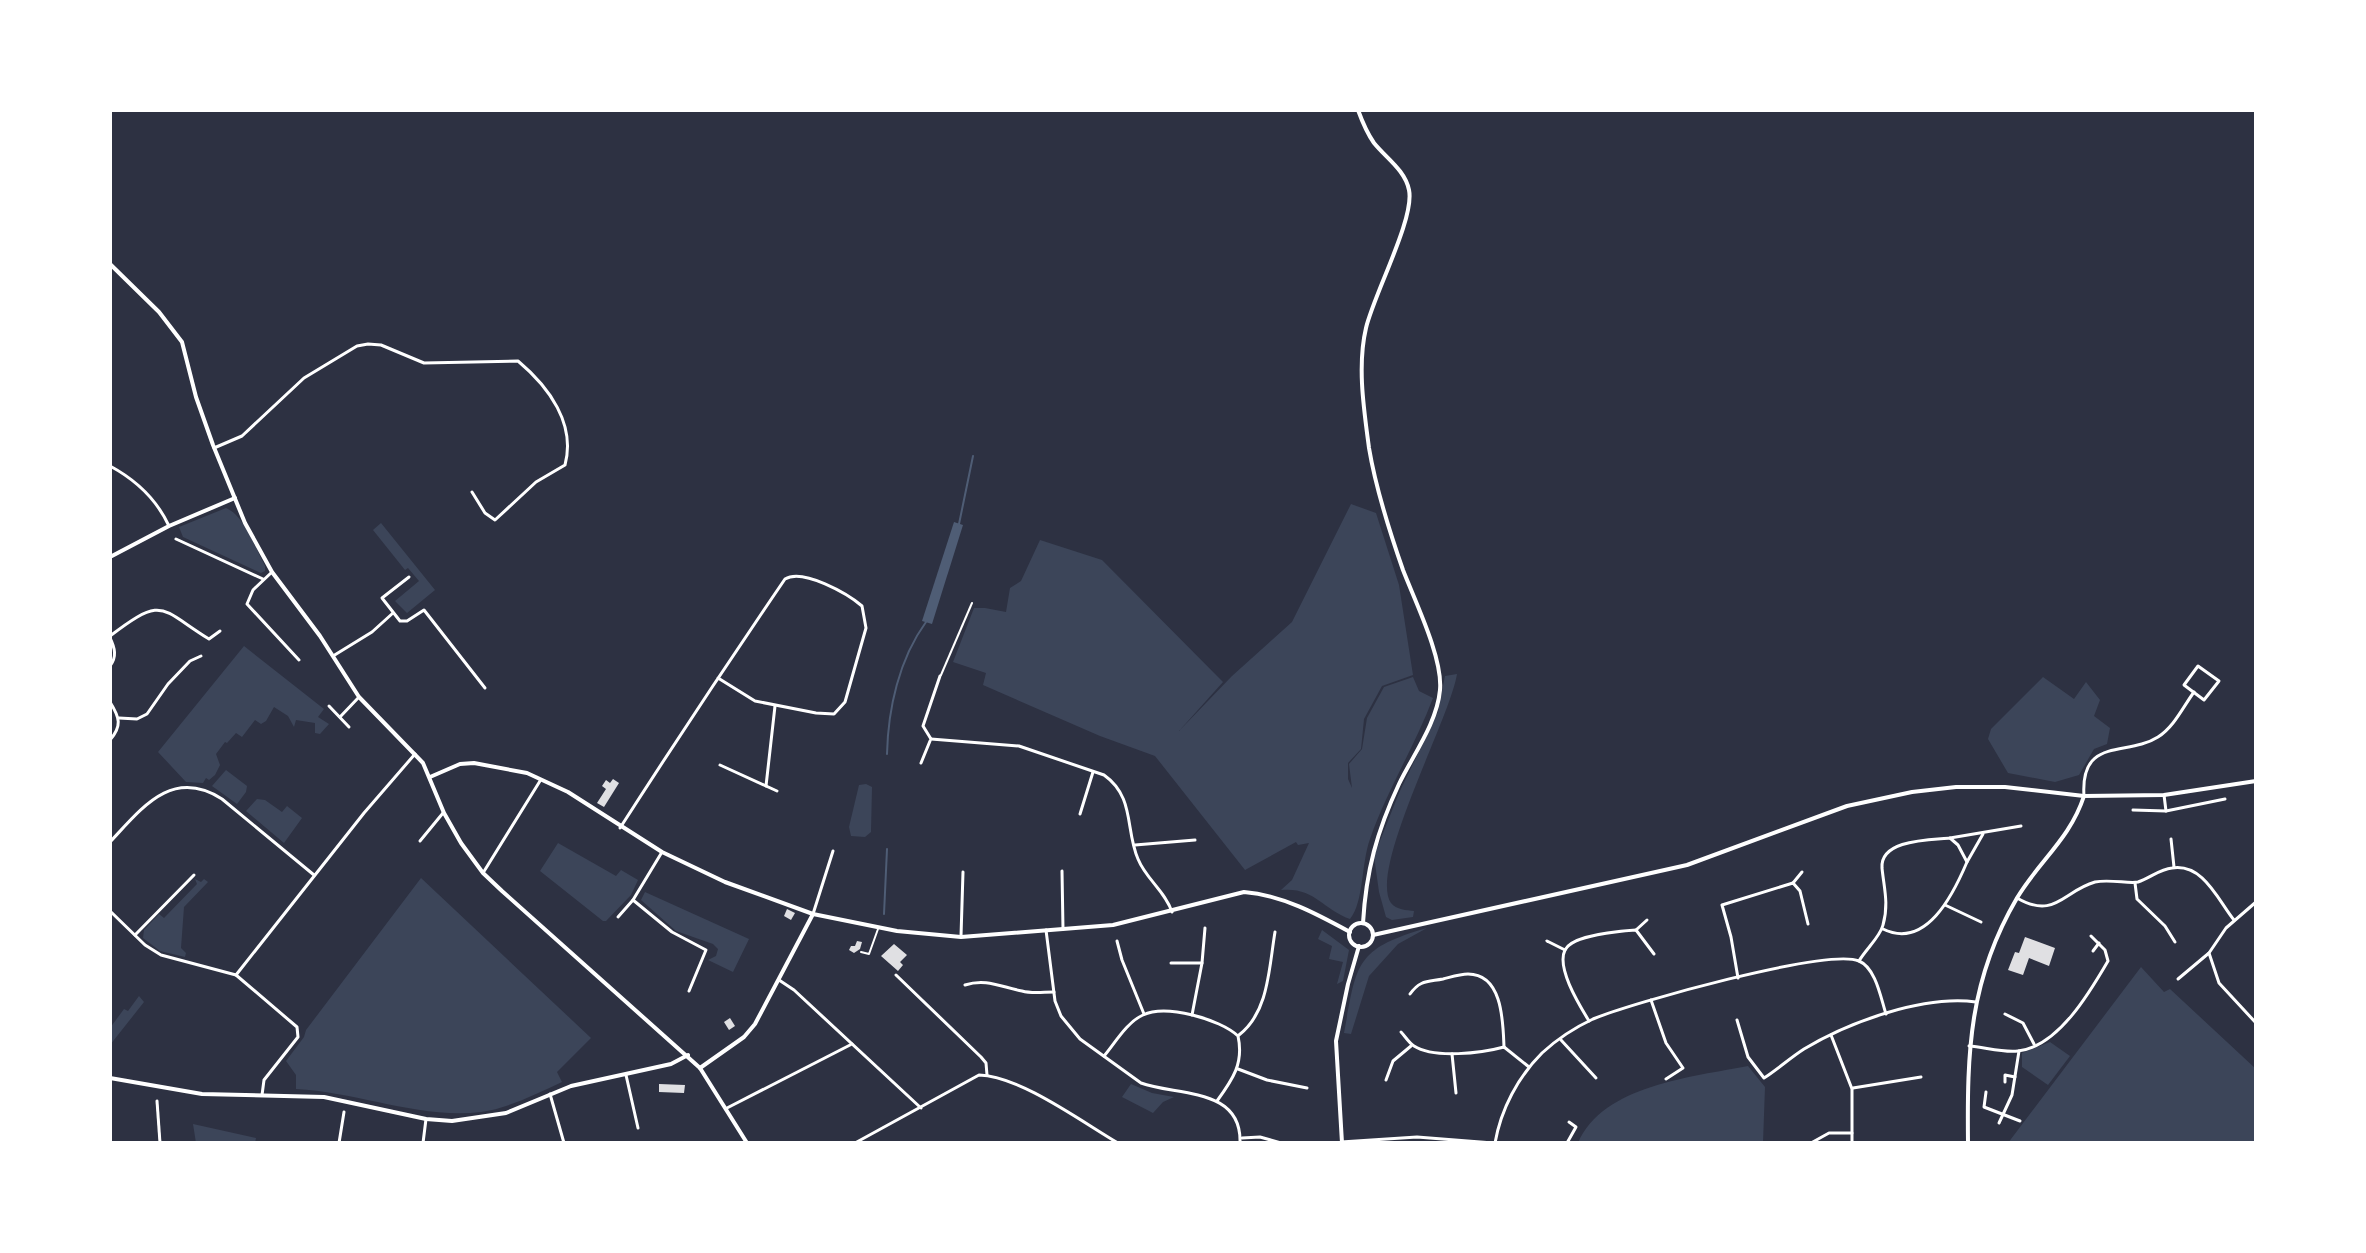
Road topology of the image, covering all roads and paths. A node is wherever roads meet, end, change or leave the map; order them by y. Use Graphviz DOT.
graph roads {
  1 [pos="1358,110"];
  2 [pos="110,264"];
  3 [pos="214,448"];
  4 [pos="110,466"];
  5 [pos="472,492"];
  6 [pos="235,498"];
  7 [pos="169,526"];
  8 [pos="176,539"];
  9 [pos="110,557"];
  10 [pos="272,572"];
  11 [pos="409,577"];
  12 [pos="263,579"];
  13 [pos="972,603"];
  14 [pos="393,613"];
  15 [pos="220,631"];
  16 [pos="110,637"];
  17 [pos="183,655"];
  18 [pos="201,656"];
  19 [pos="333,656"];
  20 [pos="299,660"];
  21 [pos="190,661"];
  22 [pos="110,666"];
  23 [pos="940,676"];
  24 [pos="718,678"];
  25 [pos="485,688"];
  26 [pos="2194,692"];
  27 [pos="359,697"];
  28 [pos="110,702"];
  29 [pos="329,706"];
  30 [pos="775,706"];
  31 [pos="340,717"];
  32 [pos="119,718"];
  33 [pos="349,727"];
  34 [pos="931,739"];
  35 [pos="110,740"];
  36 [pos="415,754"];
  37 [pos="921,763"];
  38 [pos="720,765"];
  39 [pos="1094,771"];
  40 [pos="430,777"];
  41 [pos="541,779"];
  42 [pos="2256,781"];
  43 [pos="766,786"];
  44 [pos="777,791"];
  45 [pos="2164,795"];
  46 [pos="2084,796"];
  47 [pos="2225,799"];
  48 [pos="2133,810"];
  49 [pos="2166,811"];
  50 [pos="444,813"];
  51 [pos="1080,814"];
  52 [pos="2021,826"];
  53 [pos="620,828"];
  54 [pos="1984,833"];
  55 [pos="1950,838"];
  56 [pos="2171,839"];
  57 [pos="1195,840"];
  58 [pos="420,841"];
  59 [pos="110,842"];
  60 [pos="1134,845"];
  61 [pos="833,851"];
  62 [pos="662,852"];
  63 [pos="1967,862"];
  64 [pos="2174,867"];
  65 [pos="1062,871"];
  66 [pos="963,872"];
  67 [pos="1802,872"];
  68 [pos="483,873"];
  69 [pos="194,875"];
  70 [pos="314,875"];
  71 [pos="1793,883"];
  72 [pos="2135,883"];
  73 [pos="2017,898"];
  74 [pos="633,900"];
  75 [pos="2256,902"];
  76 [pos="1945,904"];
  77 [pos="110,911"];
  78 [pos="1172,912"];
  79 [pos="813,914"];
  80 [pos="618,917"];
  81 [pos="1647,920"];
  82 [pos="2234,920"];
  83 [pos="1981,922"];
  84 [pos="1363,923"];
  85 [pos="1808,924"];
  86 [pos="878,928"];
  87 [pos="1205,928"];
  88 [pos="1063,929"];
  89 [pos="1883,929"];
  90 [pos="1046,930"];
  91 [pos="1636,930"];
  92 [pos="1275,932"];
  93 [pos="1350,932"];
  94 [pos="135,935"];
  95 [pos="1373,935"];
  96 [pos="2091,936"];
  97 [pos="961,937"];
  98 [pos="1117,941"];
  99 [pos="1547,941"];
  100 [pos="2175,942"];
  101 [pos="2099,943"];
  102 [pos="1359,946"];
  103 [pos="1565,950"];
  104 [pos="2093,951"];
  105 [pos="861,952"];
  106 [pos="2209,953"];
  107 [pos="1654,954"];
  108 [pos="1859,961"];
  109 [pos="1171,963"];
  110 [pos="1202,963"];
  111 [pos="236,975"];
  112 [pos="896,975"];
  113 [pos="1738,978"];
  114 [pos="2178,979"];
  115 [pos="779,980"];
  116 [pos="965,985"];
  117 [pos="689,991"];
  118 [pos="1054,992"];
  119 [pos="1410,994"];
  120 [pos="1651,1000"];
  121 [pos="1976,1002"];
  122 [pos="2012,1008"];
  123 [pos="1144,1014"];
  124 [pos="1886,1014"];
  125 [pos="1192,1015"];
  126 [pos="1737,1020"];
  127 [pos="1589,1021"];
  128 [pos="2256,1023"];
  129 [pos="1401,1032"];
  130 [pos="1831,1035"];
  131 [pos="1238,1036"];
  132 [pos="1560,1039"];
  133 [pos="852,1044"];
  134 [pos="1412,1045"];
  135 [pos="2035,1045"];
  136 [pos="1969,1046"];
  137 [pos="1504,1047"];
  138 [pos="2019,1051"];
  139 [pos="1452,1054"];
  140 [pos="688,1055"];
  141 [pos="1104,1056"];
  142 [pos="1529,1067"];
  143 [pos="700,1068"];
  144 [pos="1238,1069"];
  145 [pos="626,1075"];
  146 [pos="987,1075"];
  147 [pos="1921,1077"];
  148 [pos="2015,1077"];
  149 [pos="110,1078"];
  150 [pos="1596,1078"];
  151 [pos="1666,1079"];
  152 [pos="1386,1080"];
  153 [pos="2005,1082"];
  154 [pos="1307,1088"];
  155 [pos="1852,1089"];
  156 [pos="1986,1092"];
  157 [pos="1456,1093"];
  158 [pos="550,1094"];
  159 [pos="262,1095"];
  160 [pos="157,1101"];
  161 [pos="1217,1101"];
  162 [pos="727,1108"];
  163 [pos="921,1108"];
  164 [pos="344,1112"];
  165 [pos="2004,1113"];
  166 [pos="426,1119"];
  167 [pos="2020,1121"];
  168 [pos="1569,1122"];
  169 [pos="1999,1123"];
  170 [pos="1576,1127"];
  171 [pos="638,1128"];
  172 [pos="1581,1129"];
  173 [pos="1852,1133"];
  174 [pos="1240,1140"];
  175 [pos="1115,1142"];
  176 [pos="1342,1142"];
  177 [pos="1468,1142"];
  178 [pos="160,1143"];
  179 [pos="339,1143"];
  180 [pos="423,1143"];
  181 [pos="564,1143"];
  182 [pos="747,1143"];
  183 [pos="855,1143"];
  184 [pos="1281,1143"];
  185 [pos="1495,1143"];
  186 [pos="1567,1143"];
  187 [pos="1811,1143"];
  188 [pos="1852,1143"];
  189 [pos="1968,1143"];
  1 -- 84 [label="street"];
  2 -- 3 [label="street"];
  3 -- 5 [label="street"];
  3 -- 6 [label="street"];
  4 -- 7 [label="street"];
  6 -- 7 [label="street"];
  6 -- 10 [label="street"];
  7 -- 9 [label="street"];
  8 -- 12 [label="street"];
  10 -- 12 [label="street"];
  10 -- 19 [label="street"];
  11 -- 14 [label="street"];
  12 -- 20 [label="street"];
  13 -- 23 [label="lane"];
  14 -- 19 [label="street"];
  14 -- 25 [label="street"];
  15 -- 16 [label="street"];
  16 -- 22 [label="street"];
  17 -- 21 [label="street"];
  18 -- 21 [label="street"];
  19 -- 27 [label="street"];
  21 -- 32 [label="street"];
  23 -- 34 [label="street"];
  24 -- 30 [label="street"];
  24 -- 30 [label="street"];
  24 -- 53 [label="street"];
  26 -- 26 [label="street"];
  26 -- 46 [label="street"];
  27 -- 31 [label="street"];
  27 -- 36 [label="street"];
  28 -- 32 [label="street"];
  29 -- 31 [label="street"];
  30 -- 43 [label="street"];
  31 -- 33 [label="street"];
  32 -- 35 [label="street"];
  34 -- 37 [label="street"];
  34 -- 39 [label="street"];
  36 -- 40 [label="street"];
  36 -- 70 [label="street"];
  38 -- 43 [label="street"];
  39 -- 51 [label="street"];
  39 -- 60 [label="street"];
  40 -- 41 [label="street"];
  40 -- 50 [label="street"];
  41 -- 53 [label="street"];
  41 -- 68 [label="street"];
  42 -- 45 [label="street"];
  43 -- 44 [label="street"];
  45 -- 46 [label="street"];
  45 -- 49 [label="street"];
  46 -- 73 [label="street"];
  46 -- 95 [label="street"];
  47 -- 49 [label="street"];
  48 -- 49 [label="street"];
  50 -- 58 [label="street"];
  50 -- 68 [label="street"];
  52 -- 54 [label="street"];
  53 -- 62 [label="street"];
  54 -- 55 [label="street"];
  54 -- 63 [label="street"];
  55 -- 63 [label="street"];
  55 -- 89 [label="street"];
  56 -- 64 [label="street"];
  57 -- 60 [label="street"];
  59 -- 70 [label="street"];
  60 -- 78 [label="street"];
  61 -- 79 [label="street"];
  62 -- 74 [label="street"];
  62 -- 79 [label="street"];
  63 -- 76 [label="street"];
  64 -- 72 [label="street"];
  64 -- 82 [label="street"];
  65 -- 88 [label="street"];
  66 -- 97 [label="street"];
  67 -- 71 [label="street"];
  68 -- 140 [label="street"];
  69 -- 94 [label="street"];
  70 -- 111 [label="street"];
  71 -- 85 [label="street"];
  71 -- 113 [label="street"];
  72 -- 73 [label="street"];
  72 -- 100 [label="street"];
  73 -- 121 [label="street"];
  74 -- 80 [label="street"];
  74 -- 117 [label="street"];
  75 -- 82 [label="street"];
  76 -- 83 [label="street"];
  76 -- 89 [label="street"];
  77 -- 94 [label="street"];
  78 -- 88 [label="street"];
  78 -- 93 [label="street"];
  79 -- 86 [label="street"];
  79 -- 115 [label="street"];
  81 -- 91 [label="street"];
  82 -- 106 [label="street"];
  84 -- 93 [label="street"];
  84 -- 95 [label="street"];
  86 -- 97 [label="street"];
  86 -- 105 [label="lane"];
  87 -- 110 [label="street"];
  88 -- 90 [label="street"];
  89 -- 108 [label="street"];
  90 -- 97 [label="street"];
  90 -- 118 [label="street"];
  91 -- 103 [label="street"];
  91 -- 107 [label="street"];
  92 -- 131 [label="street"];
  93 -- 102 [label="street"];
  94 -- 111 [label="street"];
  95 -- 102 [label="street"];
  96 -- 101 [label="street"];
  98 -- 123 [label="street"];
  99 -- 103 [label="street"];
  101 -- 104 [label="street"];
  101 -- 135 [label="street"];
  102 -- 176 [label="street"];
  103 -- 127 [label="street"];
  106 -- 114 [label="street"];
  106 -- 128 [label="street"];
  108 -- 113 [label="street"];
  108 -- 124 [label="street"];
  109 -- 110 [label="street"];
  110 -- 125 [label="street"];
  111 -- 159 [label="street"];
  112 -- 146 [label="street"];
  113 -- 120 [label="street"];
  115 -- 133 [label="street"];
  115 -- 143 [label="street"];
  116 -- 118 [label="street"];
  118 -- 141 [label="street"];
  119 -- 137 [label="street"];
  120 -- 127 [label="street"];
  120 -- 151 [label="street"];
  121 -- 124 [label="street"];
  121 -- 136 [label="street"];
  122 -- 135 [label="street"];
  123 -- 125 [label="street"];
  123 -- 141 [label="street"];
  124 -- 130 [label="street"];
  125 -- 131 [label="street"];
  126 -- 130 [label="street"];
  127 -- 132 [label="street"];
  129 -- 134 [label="street"];
  130 -- 155 [label="street"];
  131 -- 144 [label="street"];
  132 -- 142 [label="street"];
  132 -- 150 [label="street"];
  133 -- 162 [label="street"];
  133 -- 163 [label="street"];
  134 -- 139 [label="street"];
  134 -- 152 [label="street"];
  135 -- 138 [label="street"];
  136 -- 138 [label="street"];
  136 -- 189 [label="street"];
  137 -- 139 [label="street"];
  137 -- 142 [label="street"];
  138 -- 148 [label="street"];
  139 -- 157 [label="street"];
  140 -- 143 [label="street"];
  140 -- 145 [label="street"];
  141 -- 161 [label="street"];
  142 -- 185 [label="street"];
  143 -- 162 [label="street"];
  144 -- 154 [label="street"];
  144 -- 161 [label="street"];
  145 -- 158 [label="street"];
  145 -- 171 [label="street"];
  146 -- 163 [label="street"];
  146 -- 175 [label="street"];
  147 -- 155 [label="street"];
  148 -- 153 [label="street"];
  148 -- 165 [label="street"];
  149 -- 159 [label="street"];
  155 -- 173 [label="street"];
  156 -- 165 [label="street"];
  158 -- 166 [label="street"];
  158 -- 181 [label="street"];
  159 -- 166 [label="street"];
  160 -- 178 [label="street"];
  161 -- 174 [label="street"];
  162 -- 182 [label="street"];
  163 -- 183 [label="street"];
  164 -- 179 [label="street"];
  165 -- 167 [label="street"];
  165 -- 169 [label="street"];
  166 -- 180 [label="street"];
  168 -- 170 [label="street"];
  170 -- 172 [label="street"];
  170 -- 186 [label="street"];
  173 -- 187 [label="street"];
  173 -- 188 [label="street"];
  174 -- 184 [label="street"];
  176 -- 177 [label="street"];
  177 -- 185 [label="street"];
}
